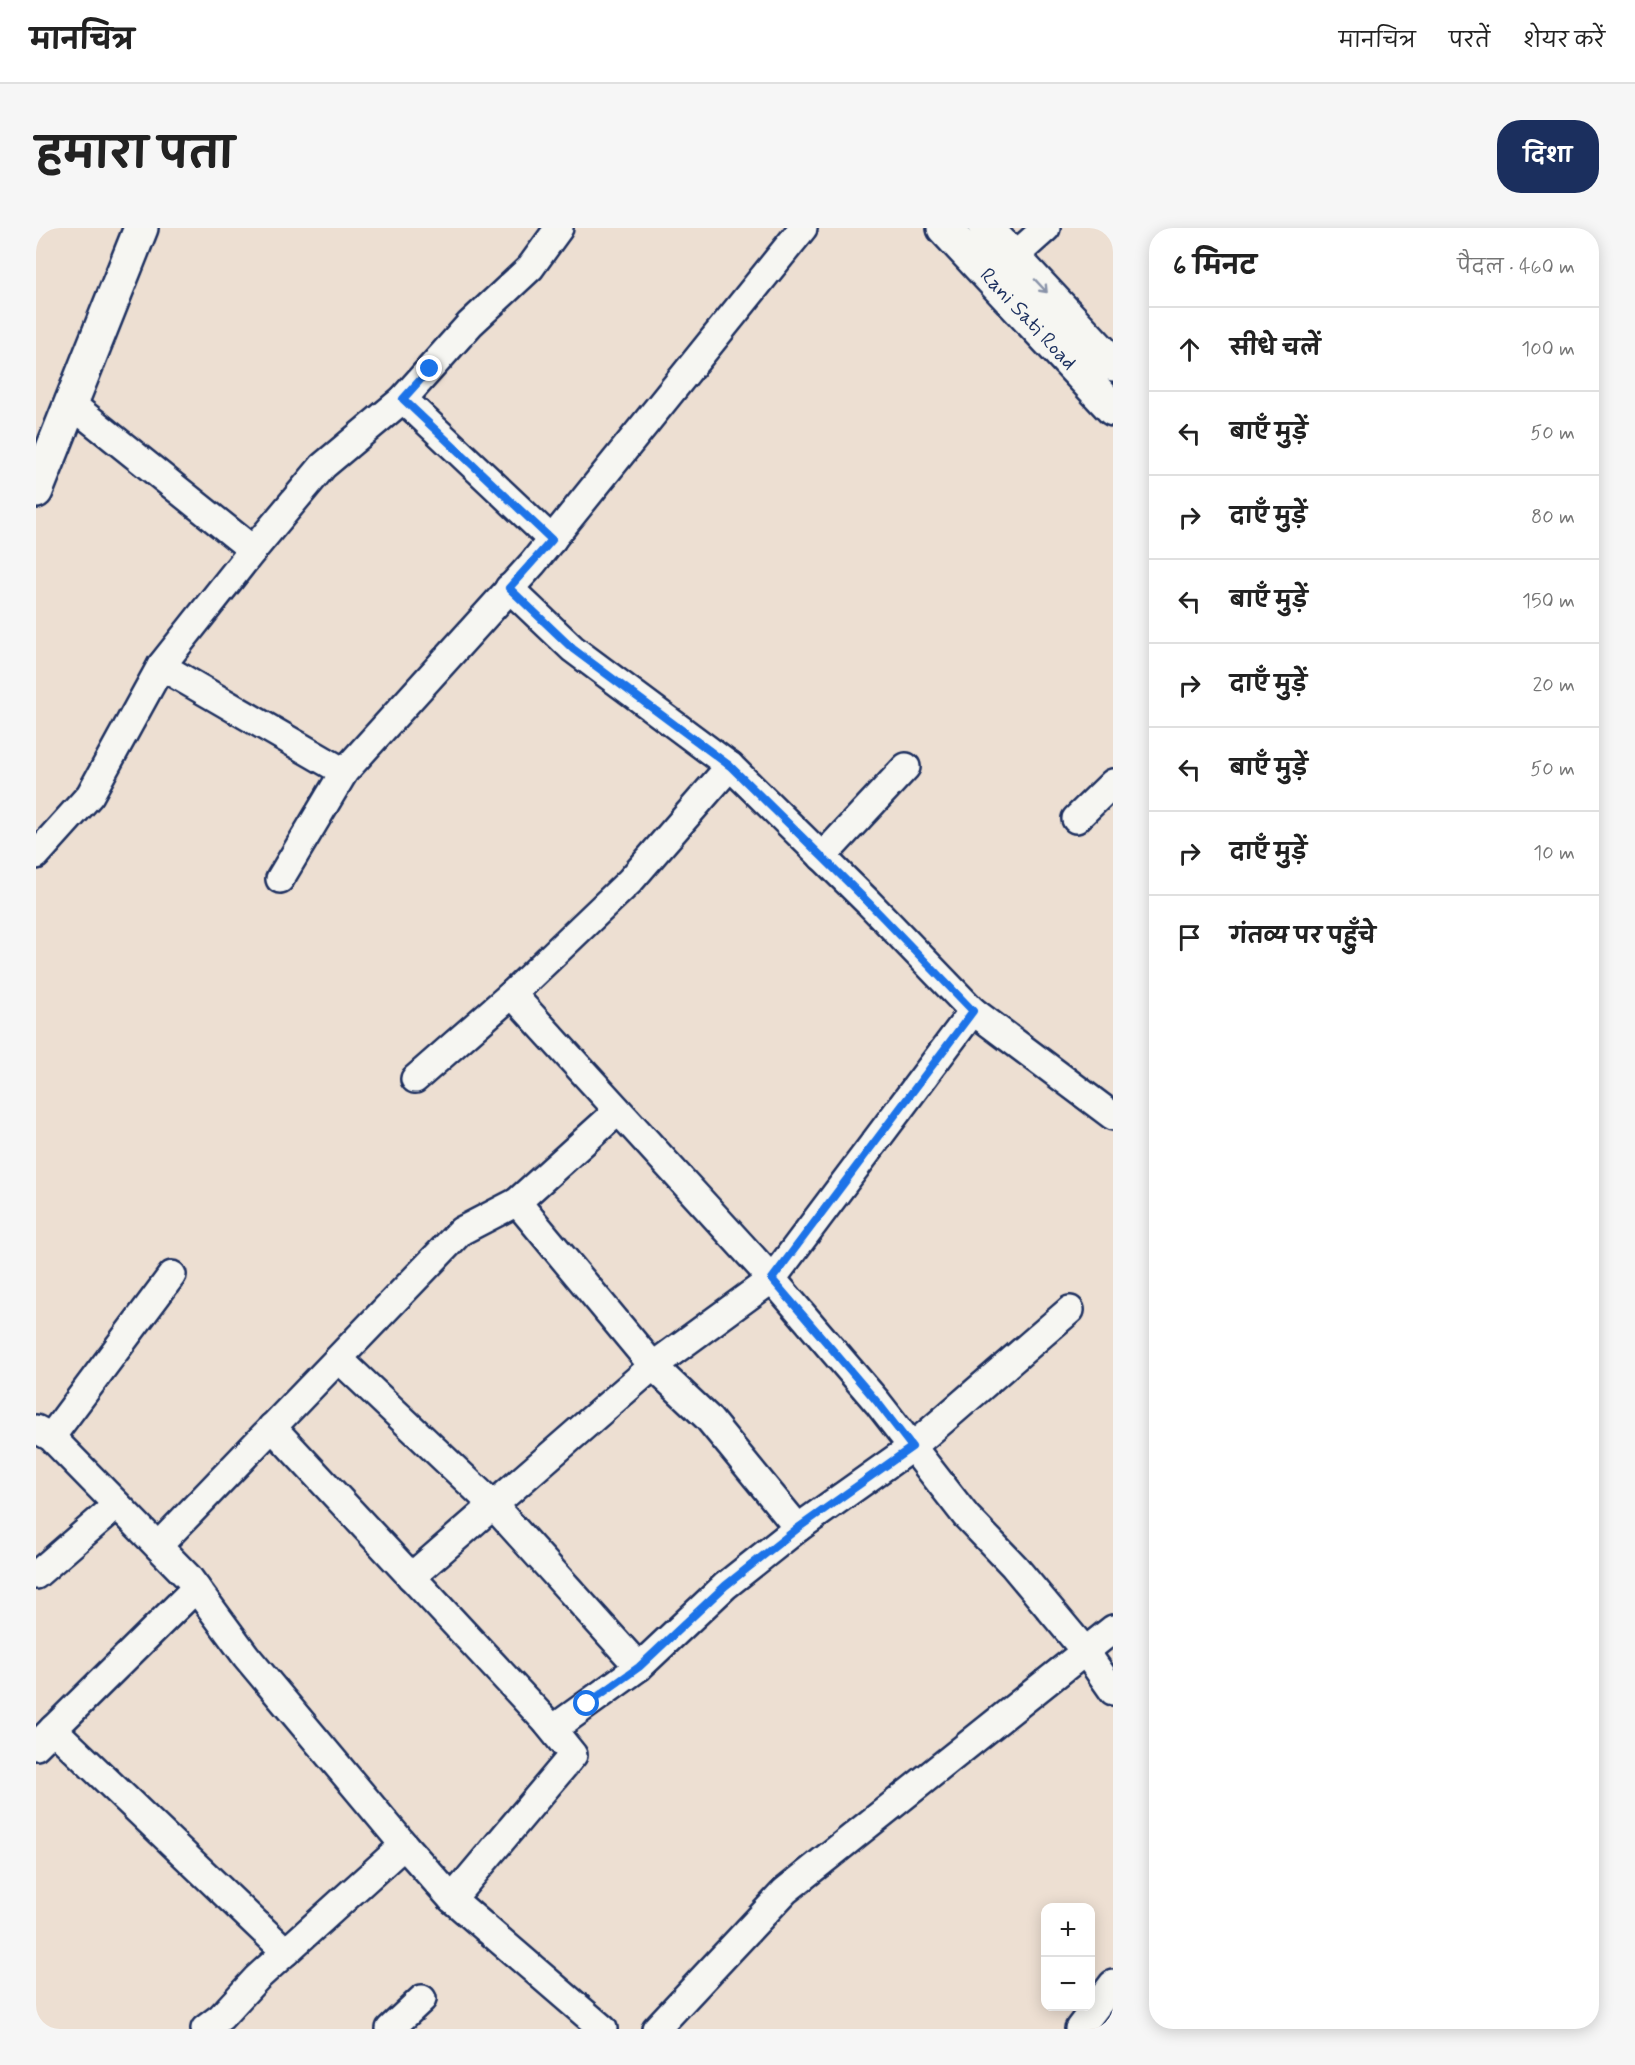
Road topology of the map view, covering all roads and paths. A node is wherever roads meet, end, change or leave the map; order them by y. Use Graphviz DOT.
graph roads {
  1 [pos="141,228"];
  2 [pos="559,228"];
  3 [pos="803,228"];
  4 [pos="944,228"];
  5 [pos="986,228"];
  6 [pos="1046,228"];
  7 [pos="1003,267"];
  8 [pos="1113,364"];
  9 [pos="403,399"];
  10 [pos="71,404"];
  11 [pos="1113,409"];
  12 [pos="43,452"];
  13 [pos="36,491"];
  14 [pos="552,540"];
  15 [pos="253,550"];
  16 [pos="509,588"];
  17 [pos="161,666"];
  18 [pos="730,766"];
  19 [pos="906,767"];
  20 [pos="344,772"];
  21 [pos="1113,783"];
  22 [pos="1076,819"];
  23 [pos="36,855"];
  24 [pos="822,856"];
  25 [pos="280,879"];
  26 [pos="512,994"];
  27 [pos="973,1011"];
  28 [pos="415,1079"];
  29 [pos="618,1111"];
  30 [pos="1113,1116"];
  31 [pos="517,1202"];
  32 [pos="172,1275"];
  33 [pos="772,1279"];
  34 [pos="1070,1310"];
  35 [pos="339,1359"];
  36 [pos="653,1366"];
  37 [pos="272,1427"];
  38 [pos="43,1433"];
  39 [pos="912,1447"];
  40 [pos="492,1504"];
  41 [pos="117,1505"];
  42 [pos="798,1528"];
  43 [pos="158,1546"];
  44 [pos="36,1575"];
  45 [pos="411,1576"];
  46 [pos="196,1588"];
  47 [pos="1113,1629"];
  48 [pos="1085,1651"];
  49 [pos="639,1667"];
  50 [pos="1113,1691"];
  51 [pos="548,1724"];
  52 [pos="44,1738"];
  53 [pos="404,1845"];
  54 [pos="452,1899"];
  55 [pos="286,1952"];
  56 [pos="1113,1984"];
  57 [pos="422,1999"];
  58 [pos="205,2029"];
  59 [pos="390,2029"];
  60 [pos="603,2029"];
  61 [pos="656,2029"];
  62 [pos="1079,2029"];
  1 -- 10 [label="street"];
  2 -- 9 [label="street"];
  3 -- 14 [label="street"];
  4 -- 7 [label="street, Rani Sati Road"];
  5 -- 7 [label="street"];
  6 -- 7 [label="street"];
  7 -- 8 [label="street, one-way"];
  7 -- 11 [label="street, Rani Sati Road"];
  9 -- 14 [label="street"];
  9 -- 15 [label="street"];
  10 -- 12 [label="street"];
  10 -- 15 [label="street"];
  12 -- 13 [label="street"];
  14 -- 16 [label="street"];
  15 -- 17 [label="street"];
  16 -- 18 [label="street"];
  16 -- 20 [label="street"];
  17 -- 20 [label="street"];
  17 -- 23 [label="street"];
  18 -- 24 [label="street"];
  18 -- 26 [label="street"];
  19 -- 24 [label="street"];
  20 -- 25 [label="street"];
  21 -- 22 [label="street"];
  24 -- 27 [label="street"];
  26 -- 28 [label="street"];
  26 -- 29 [label="street"];
  27 -- 30 [label="street"];
  27 -- 33 [label="street"];
  29 -- 31 [label="street"];
  29 -- 33 [label="street"];
  31 -- 35 [label="street"];
  31 -- 36 [label="street"];
  32 -- 38 [label="street"];
  33 -- 36 [label="street"];
  33 -- 39 [label="street"];
  34 -- 39 [label="street"];
  35 -- 37 [label="street"];
  35 -- 40 [label="street"];
  36 -- 40 [label="street"];
  36 -- 42 [label="street"];
  37 -- 43 [label="street"];
  37 -- 45 [label="street"];
  38 -- 41 [label="street"];
  39 -- 42 [label="street"];
  39 -- 48 [label="street"];
  40 -- 45 [label="street"];
  40 -- 49 [label="street"];
  41 -- 43 [label="street"];
  41 -- 44 [label="street"];
  42 -- 49 [label="street"];
  43 -- 46 [label="street"];
  45 -- 51 [label="street"];
  46 -- 52 [label="street"];
  46 -- 53 [label="street"];
  47 -- 48 [label="street"];
  48 -- 50 [label="street"];
  48 -- 61 [label="street"];
  49 -- 51 [label="street"];
  51 -- 54 [label="street"];
  52 -- 55 [label="street"];
  53 -- 54 [label="street"];
  53 -- 55 [label="street"];
  54 -- 60 [label="street"];
  55 -- 58 [label="street"];
  56 -- 62 [label="street"];
  57 -- 59 [label="street"];
}
